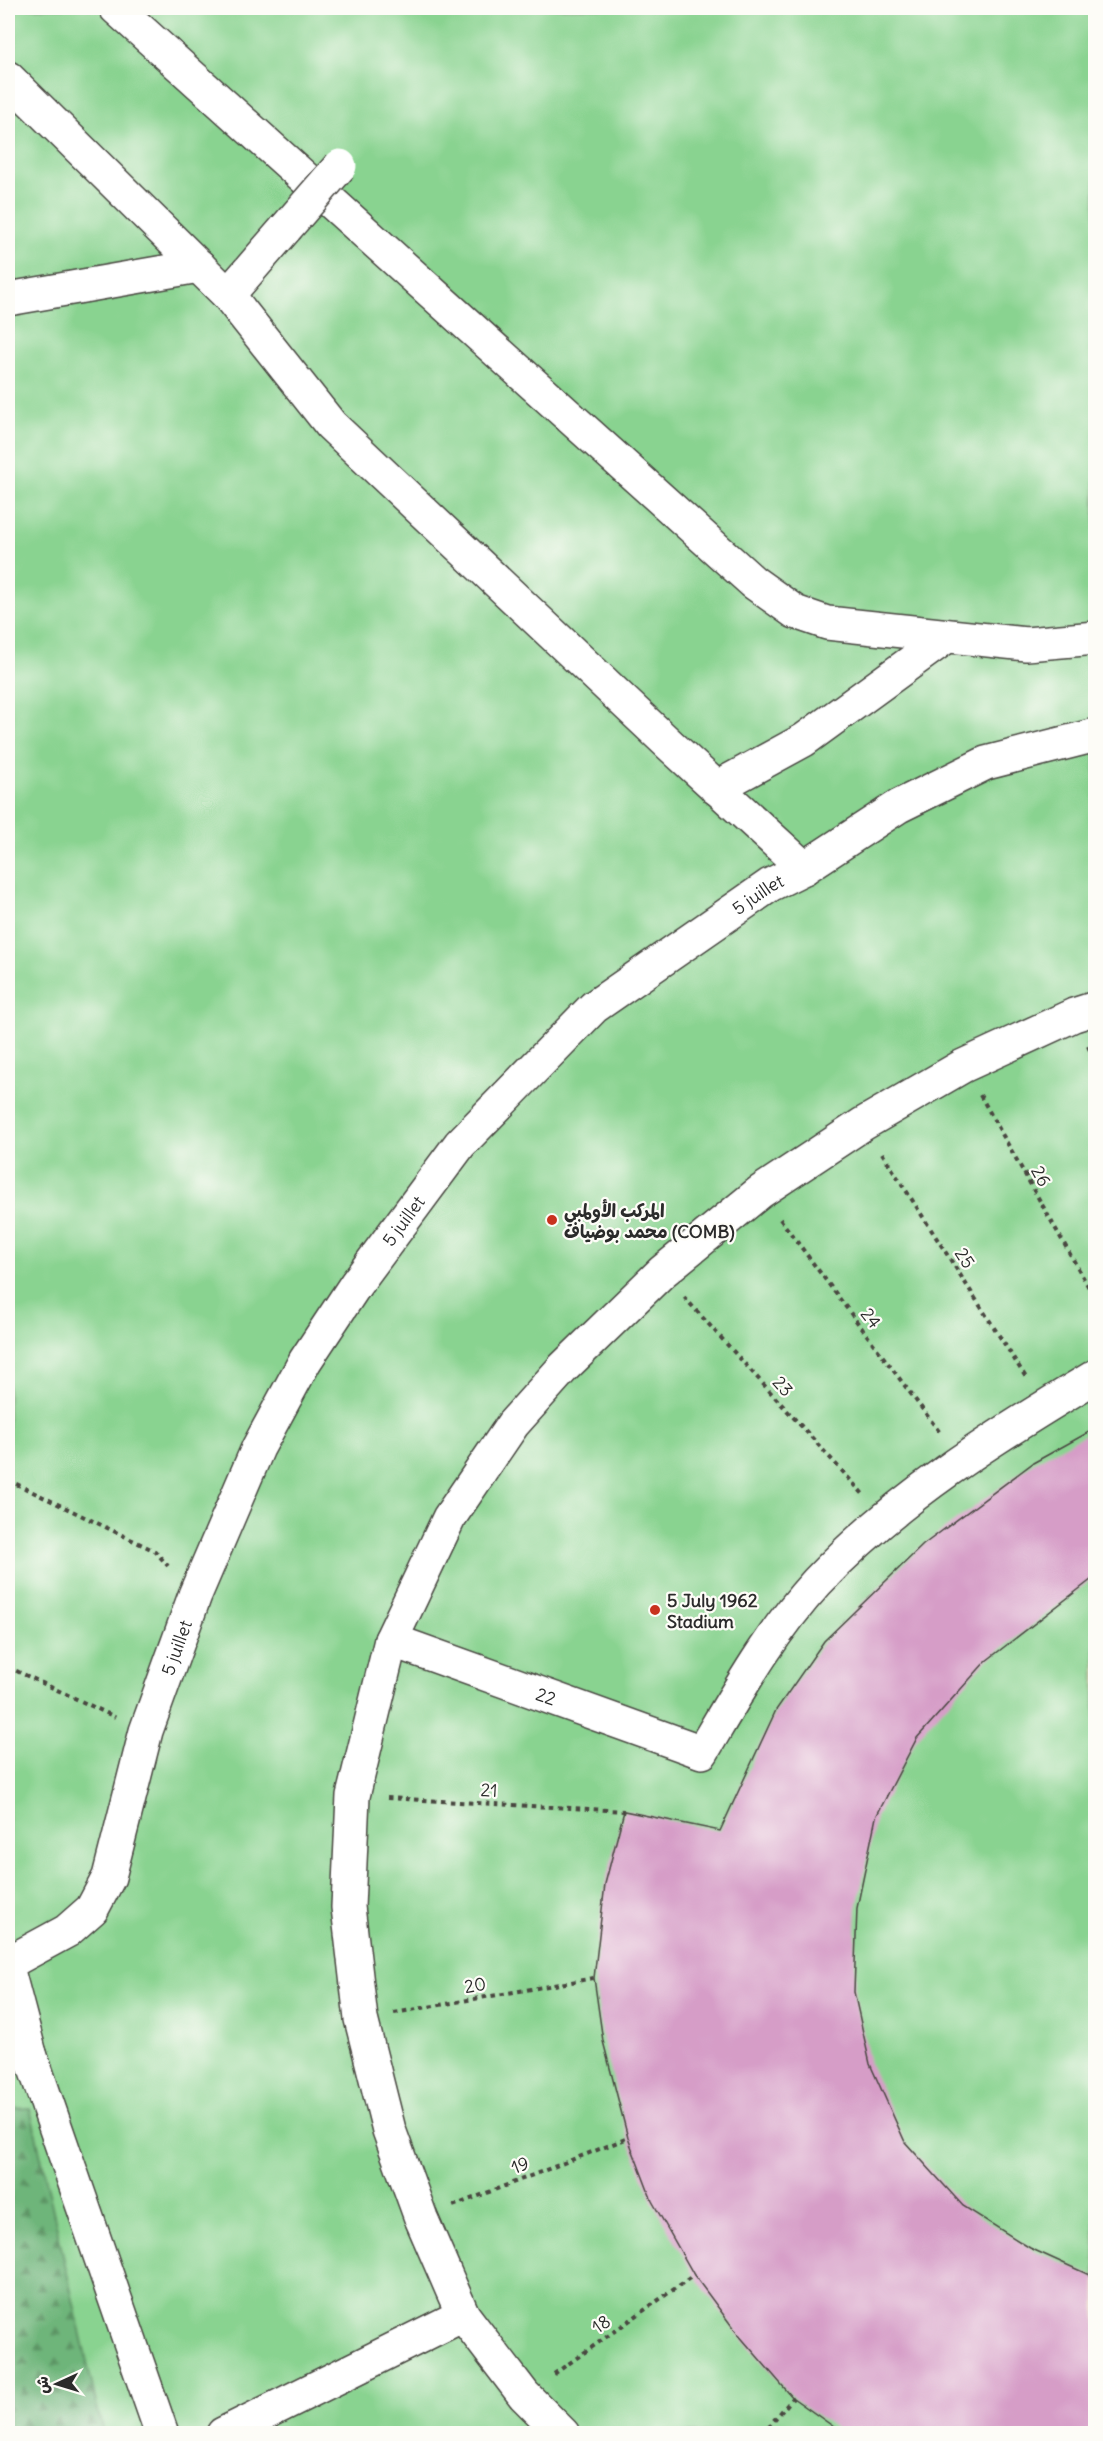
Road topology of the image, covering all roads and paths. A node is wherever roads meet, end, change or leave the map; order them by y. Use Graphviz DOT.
graph roads {
  1 [pos="116,8"];
  2 [pos="8,78"];
  3 [pos="340,166"];
  4 [pos="199,266"];
  5 [pos="228,295"];
  6 [pos="8,298"];
  7 [pos="947,636"];
  8 [pos="1095,638"];
  9 [pos="1095,735"];
  10 [pos="717,788"];
  11 [pos="804,868"];
  12 [pos="1095,1008"];
  13 [pos="963,1066"];
  14 [pos="864,1124"];
  15 [pos="760,1192"];
  16 [pos="662,1272"];
  17 [pos="1095,1300"];
  18 [pos="1095,1376"];
  19 [pos="1044,1407"];
  20 [pos="961,1460"];
  21 [pos="8,1480"];
  22 [pos="884,1517"];
  23 [pos="195,1595"];
  24 [pos="391,1640"];
  25 [pos="8,1667"];
  26 [pos="146,1731"];
  27 [pos="353,1796"];
  28 [pos="624,1810"];
  29 [pos="8,1964"];
  30 [pos="8,1971"];
  31 [pos="594,1978"];
  32 [pos="361,2019"];
  33 [pos="19,2054"];
  34 [pos="628,2138"];
  35 [pos="421,2218"];
  36 [pos="694,2275"];
  37 [pos="463,2314"];
  38 [pos="524,2395"];
  39 [pos="793,2398"];
  40 [pos="162,2433"];
  41 [pos="223,2433"];
  42 [pos="563,2433"];
  43 [pos="762,2433"];
  1 -- 7 [label="lane"];
  2 -- 4 [label="lane"];
  3 -- 5 [label="lane, bridge"];
  4 -- 5 [label="lane"];
  4 -- 6 [label="lane"];
  5 -- 10 [label="lane"];
  7 -- 8 [label="lane"];
  7 -- 10 [label="lane"];
  9 -- 11 [label="lane, 5 juillet"];
  10 -- 11 [label="lane"];
  11 -- 23 [label="lane, 5 juillet"];
  12 -- 13 [label="lane"];
  13 -- 14 [label="lane"];
  13 -- 17 [label="path, 26"];
  14 -- 15 [label="lane"];
  14 -- 19 [label="path, 25"];
  15 -- 16 [label="lane"];
  15 -- 20 [label="path, 24"];
  16 -- 22 [label="path, 23"];
  16 -- 24 [label="lane"];
  18 -- 19 [label="lane"];
  19 -- 20 [label="lane"];
  20 -- 22 [label="lane"];
  21 -- 23 [label="path"];
  22 -- 24 [label="lane, 22"];
  23 -- 26 [label="lane, 5 juillet"];
  24 -- 27 [label="lane"];
  25 -- 26 [label="path"];
  26 -- 29 [label="lane, 5 juillet"];
  27 -- 28 [label="path, 21"];
  27 -- 32 [label="lane"];
  30 -- 33 [label="lane"];
  31 -- 32 [label="path, 20"];
  32 -- 35 [label="lane"];
  33 -- 40 [label="lane"];
  34 -- 35 [label="path, 19"];
  35 -- 37 [label="lane"];
  36 -- 38 [label="path, 18"];
  37 -- 38 [label="lane"];
  37 -- 41 [label="lane"];
  38 -- 42 [label="lane"];
  39 -- 43 [label="path"];
}
